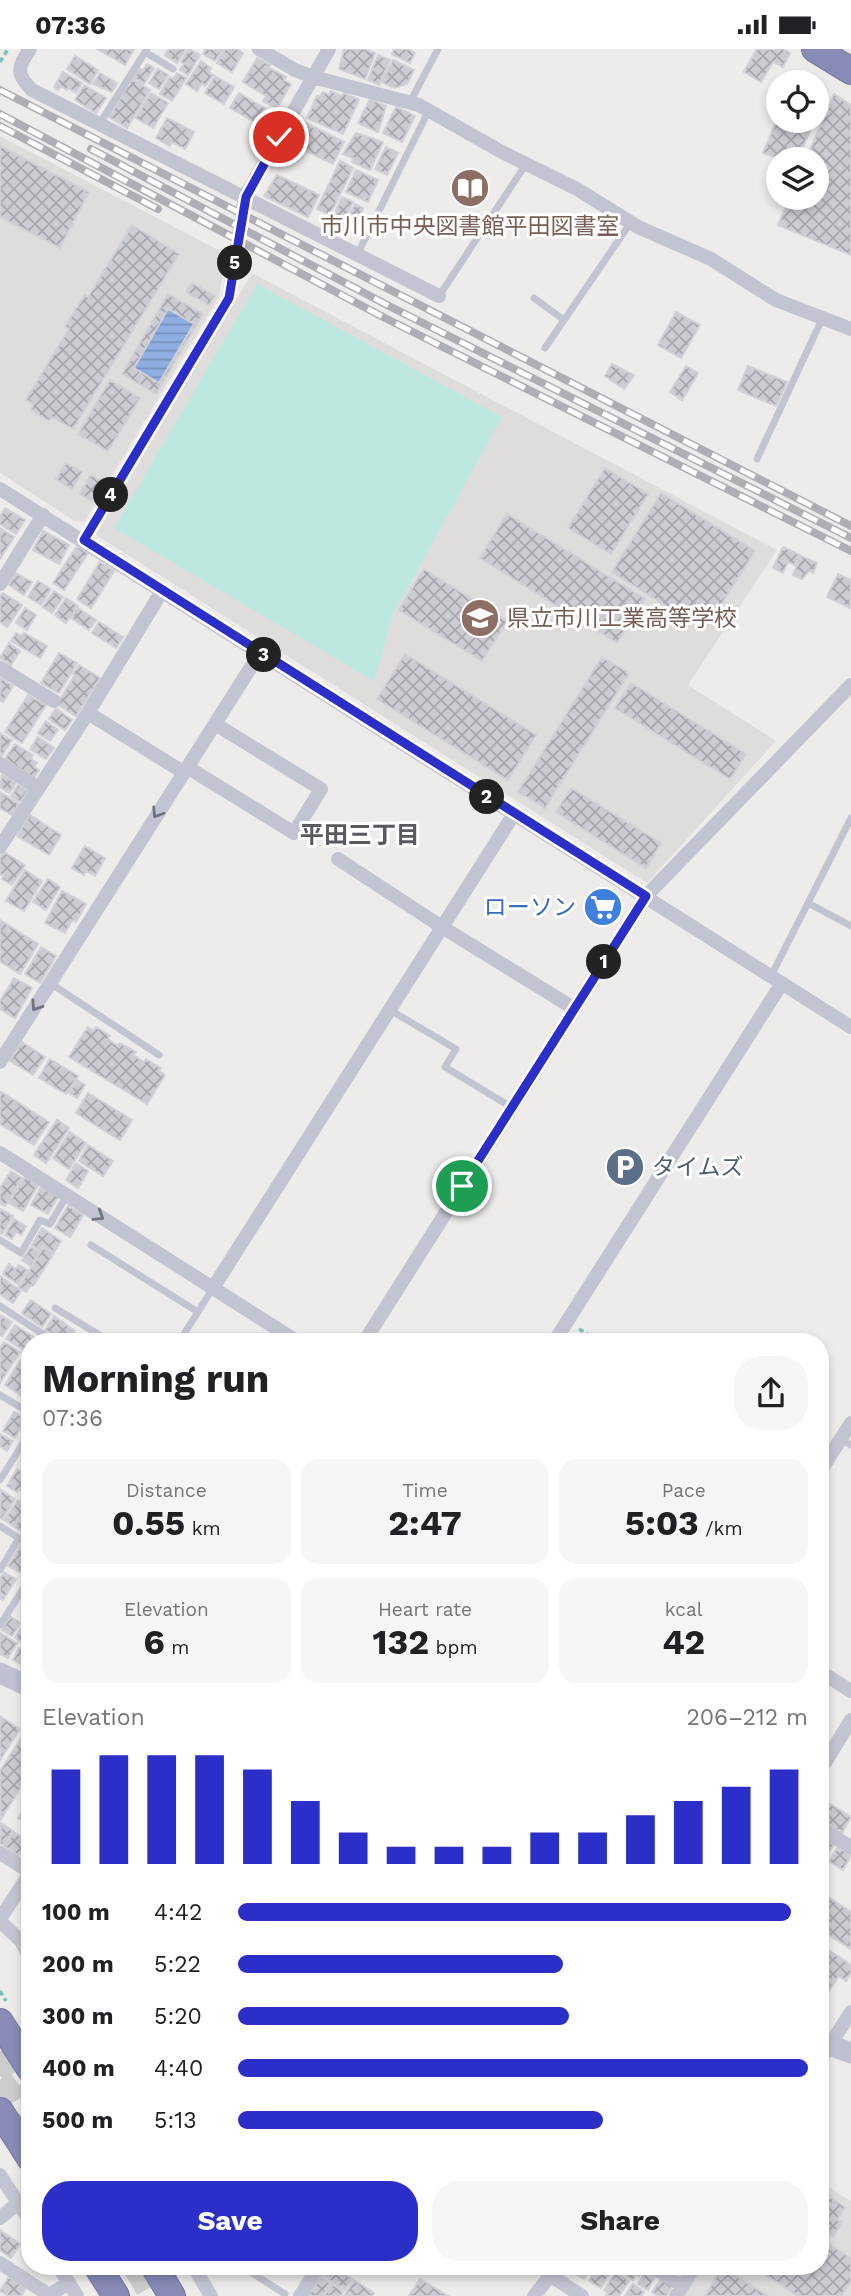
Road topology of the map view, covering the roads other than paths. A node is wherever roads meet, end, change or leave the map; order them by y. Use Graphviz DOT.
graph roads {
  1 [pos="30,49"];
  2 [pos="259,49"];
  3 [pos="329,49"];
  4 [pos="438,49"];
  5 [pos="815,49"];
  6 [pos="146,50"];
  7 [pos="173,69"];
  8 [pos="851,71"];
  9 [pos="313,77"];
  10 [pos="410,102"];
  11 [pos="429,110"];
  12 [pos="100,123"];
  13 [pos="526,164"];
  14 [pos="246,197"];
  15 [pos="631,222"];
  16 [pos="358,255"];
  17 [pos="439,296"];
  18 [pos="534,298"];
  19 [pos="822,319"];
  20 [pos="564,320"];
  21 [pos="851,329"];
  22 [pos="545,348"];
  23 [pos="757,459"];
  24 [pos="0,489"];
  25 [pos="44,515"];
  26 [pos="84,540"];
  27 [pos="0,584"];
  28 [pos="162,591"];
  29 [pos="260,653"];
  30 [pos="0,668"];
  31 [pos="851,685"];
  32 [pos="54,701"];
  33 [pos="88,713"];
  34 [pos="215,724"];
  35 [pos="0,764"];
  36 [pos="185,769"];
  37 [pos="38,788"];
  38 [pos="514,814"];
  39 [pos="851,818"];
  40 [pos="848,831"];
  41 [pos="1,843"];
  42 [pos="338,859"];
  43 [pos="646,896"];
  44 [pos="808,903"];
  45 [pos="851,926"];
  46 [pos="442,927"];
  47 [pos="776,980"];
  48 [pos="50,983"];
  49 [pos="575,1009"];
  50 [pos="390,1010"];
  51 [pos="851,1027"];
  52 [pos="159,1055"];
  53 [pos="0,1062"];
  54 [pos="512,1107"];
  55 [pos="0,1153"];
  56 [pos="67,1195"];
  57 [pos="0,1240"];
  58 [pos="91,1245"];
  59 [pos="213,1288"];
  60 [pos="0,1306"];
  61 [pos="55,1308"];
  62 [pos="198,1312"];
  63 [pos="41,1333"];
  64 [pos="96,1333"];
  65 [pos="185,1333"];
  66 [pos="284,1333"];
  67 [pos="370,1333"];
  68 [pos="560,1333"];
  69 [pos="0,1395"];
  70 [pos="21,1408"];
  71 [pos="851,1423"];
  72 [pos="846,1442"];
  73 [pos="21,1446"];
  74 [pos="829,1462"];
  75 [pos="0,1480"];
  76 [pos="0,1525"];
  77 [pos="19,1538"];
  78 [pos="0,1570"];
  79 [pos="21,1592"];
  80 [pos="0,1625"];
  81 [pos="0,1673"];
  82 [pos="829,1677"];
  83 [pos="21,1683"];
  84 [pos="851,1691"];
  85 [pos="851,1720"];
  86 [pos="829,1756"];
  87 [pos="829,1834"];
  88 [pos="851,1847"];
  89 [pos="0,1853"];
  90 [pos="21,1867"];
  91 [pos="21,1887"];
  92 [pos="0,1920"];
  93 [pos="21,1942"];
  94 [pos="851,2013"];
  95 [pos="0,2022"];
  96 [pos="829,2041"];
  97 [pos="829,2050"];
  98 [pos="851,2053"];
  99 [pos="21,2055"];
  100 [pos="0,2111"];
  101 [pos="21,2144"];
  102 [pos="0,2175"];
  103 [pos="18,2203"];
  104 [pos="21,2208"];
  105 [pos="0,2218"];
  106 [pos="0,2263"];
  107 [pos="64,2275"];
  108 [pos="103,2275"];
  109 [pos="159,2275"];
  110 [pos="198,2275"];
  111 [pos="257,2275"];
  112 [pos="311,2275"];
  113 [pos="551,2275"];
  114 [pos="558,2275"];
  115 [pos="662,2275"];
  116 [pos="689,2275"];
  117 [pos="73,2290"];
  118 [pos="679,2291"];
  119 [pos="293,2295"];
  120 [pos="116,2296"];
  121 [pos="172,2296"];
  122 [pos="211,2296"];
  123 [pos="534,2296"];
  124 [pos="582,2296"];
  1 -- 12 [label="street"];
  2 -- 9 [label="street"];
  3 -- 9 [label="street"];
  4 -- 10 [label="lane"];
  5 -- 8 [label="highway"];
  6 -- 7 [label="lane"];
  6 -- 12 [label="lane"];
  9 -- 10 [label="street"];
  9 -- 14 [label="street"];
  10 -- 11 [label="street"];
  11 -- 13 [label="street"];
  11 -- 16 [label="lane"];
  12 -- 14 [label="street"];
  13 -- 15 [label="street"];
  13 -- 17 [label="lane"];
  14 -- 16 [label="street"];
  14 -- 26 [label="street"];
  15 -- 19 [label="street"];
  15 -- 20 [label="lane"];
  16 -- 17 [label="street"];
  18 -- 20 [label="lane"];
  19 -- 21 [label="street"];
  19 -- 23 [label="lane"];
  20 -- 22 [label="lane"];
  24 -- 25 [label="street"];
  25 -- 26 [label="street"];
  25 -- 27 [label="street"];
  26 -- 28 [label="street"];
  28 -- 29 [label="street"];
  28 -- 33 [label="street"];
  29 -- 34 [label="street"];
  29 -- 38 [label="street"];
  30 -- 32 [label="street"];
  31 -- 43 [label="street"];
  33 -- 36 [label="street"];
  33 -- 37 [label="street"];
  34 -- 36 [label="street"];
  34 -- 36 [label="street"];
  35 -- 37 [label="street"];
  36 -- 48 [label="street, one-way"];
  37 -- 41 [label="street"];
  38 -- 43 [label="street"];
  38 -- 46 [label="street"];
  39 -- 40 [label="lane"];
  40 -- 44 [label="lane"];
  42 -- 46 [label="street"];
  43 -- 47 [label="street"];
  43 -- 49 [label="street"];
  44 -- 45 [label="lane"];
  44 -- 47 [label="lane"];
  46 -- 49 [label="street"];
  46 -- 50 [label="street"];
  47 -- 51 [label="street"];
  47 -- 68 [label="street"];
  48 -- 52 [label="lane"];
  48 -- 53 [label="street, one-way"];
  49 -- 54 [label="street"];
  50 -- 54 [label="lane"];
  50 -- 59 [label="street"];
  54 -- 67 [label="street"];
  55 -- 56 [label="street"];
  56 -- 57 [label="lane"];
  56 -- 59 [label="street, one-way"];
  58 -- 62 [label="lane"];
  59 -- 62 [label="lane"];
  59 -- 66 [label="street"];
  60 -- 63 [label="lane"];
  61 -- 64 [label="lane"];
  62 -- 65 [label="lane"];
  69 -- 70 [label="lane"];
  71 -- 72 [label="street"];
  72 -- 74 [label="street"];
  73 -- 75 [label="lane"];
  76 -- 77 [label="lane"];
  77 -- 78 [label="lane"];
  79 -- 80 [label="lane"];
  81 -- 83 [label="street"];
  82 -- 84 [label="street"];
  85 -- 86 [label="street"];
  87 -- 88 [label="street"];
  89 -- 90 [label="street"];
  91 -- 92 [label="street"];
  92 -- 93 [label="street"];
  94 -- 96 [label="street"];
  95 -- 99 [label="highway"];
  97 -- 98 [label="street"];
  100 -- 101 [label="highway"];
  102 -- 103 [label="street"];
  103 -- 104 [label="street"];
  103 -- 105 [label="street"];
  106 -- 117 [label="street"];
  107 -- 117 [label="street"];
  108 -- 120 [label="highway"];
  109 -- 121 [label="highway"];
  110 -- 122 [label="street"];
  111 -- 119 [label="lane"];
  112 -- 119 [label="street"];
  113 -- 123 [label="street"];
  114 -- 124 [label="street"];
  115 -- 118 [label="street"];
  116 -- 118 [label="street"];
}
